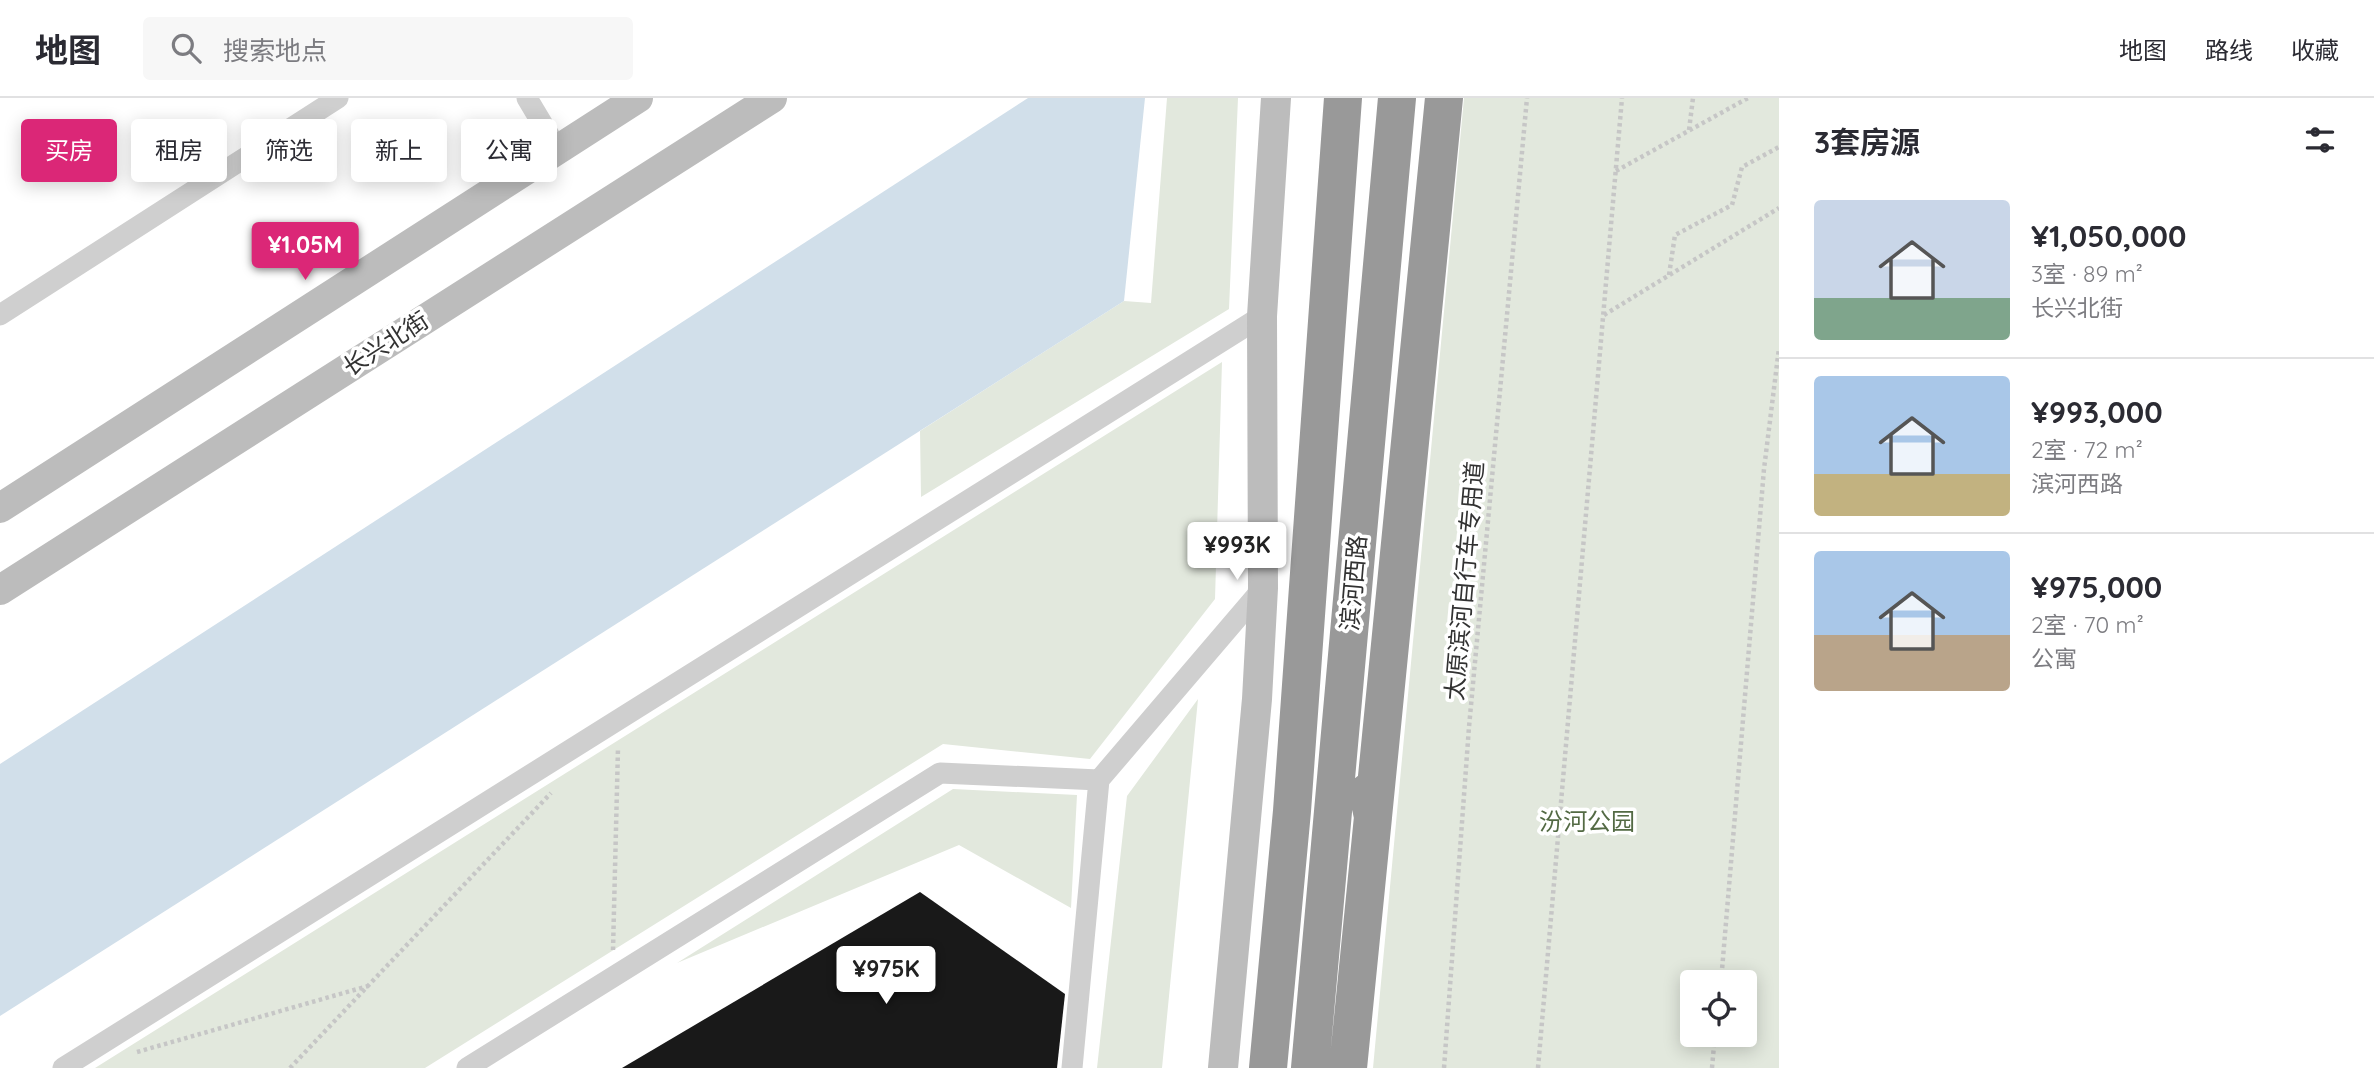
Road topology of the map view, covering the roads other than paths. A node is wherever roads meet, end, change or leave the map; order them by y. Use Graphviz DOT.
graph roads {
  1 [pos="338,98"];
  2 [pos="527,98"];
  3 [pos="638,98"];
  4 [pos="772,98"];
  5 [pos="1276,98"];
  6 [pos="1323,98"];
  7 [pos="1343,98"];
  8 [pos="1396,98"];
  9 [pos="1444,98"];
  10 [pos="558,150"];
  11 [pos="1332,226"];
  12 [pos="0,315"];
  13 [pos="1262,316"];
  14 [pos="1415,398"];
  15 [pos="0,508"];
  16 [pos="1357,541"];
  17 [pos="1263,588"];
  18 [pos="0,590"];
  19 [pos="1345,685"];
  20 [pos="1099,779"];
  21 [pos="1373,817"];
  22 [pos="63,1068"];
  23 [pos="467,1068"];
  24 [pos="1072,1068"];
  25 [pos="1223,1068"];
  26 [pos="1268,1068"];
  27 [pos="1310,1068"];
  28 [pos="1349,1068"];
  1 -- 12 [label="street"];
  2 -- 10 [label="street"];
  3 -- 10 [label="street"];
  4 -- 18 [label="street, 长兴北街"];
  5 -- 13 [label="street"];
  6 -- 11 [label="highway"];
  7 -- 11 [label="highway, 滨河西路"];
  8 -- 16 [label="highway, 滨河西路"];
  9 -- 14 [label="highway"];
  10 -- 15 [label="street"];
  11 -- 26 [label="highway, 滨河西路"];
  13 -- 17 [label="street"];
  13 -- 22 [label="street"];
  14 -- 16 [label="highway"];
  14 -- 21 [label="highway"];
  16 -- 19 [label="highway, 滨河西路"];
  17 -- 20 [label="street"];
  17 -- 25 [label="street"];
  19 -- 21 [label="highway"];
  19 -- 27 [label="highway, 滨河西路"];
  20 -- 23 [label="street"];
  20 -- 24 [label="street"];
  21 -- 28 [label="highway"];
}
